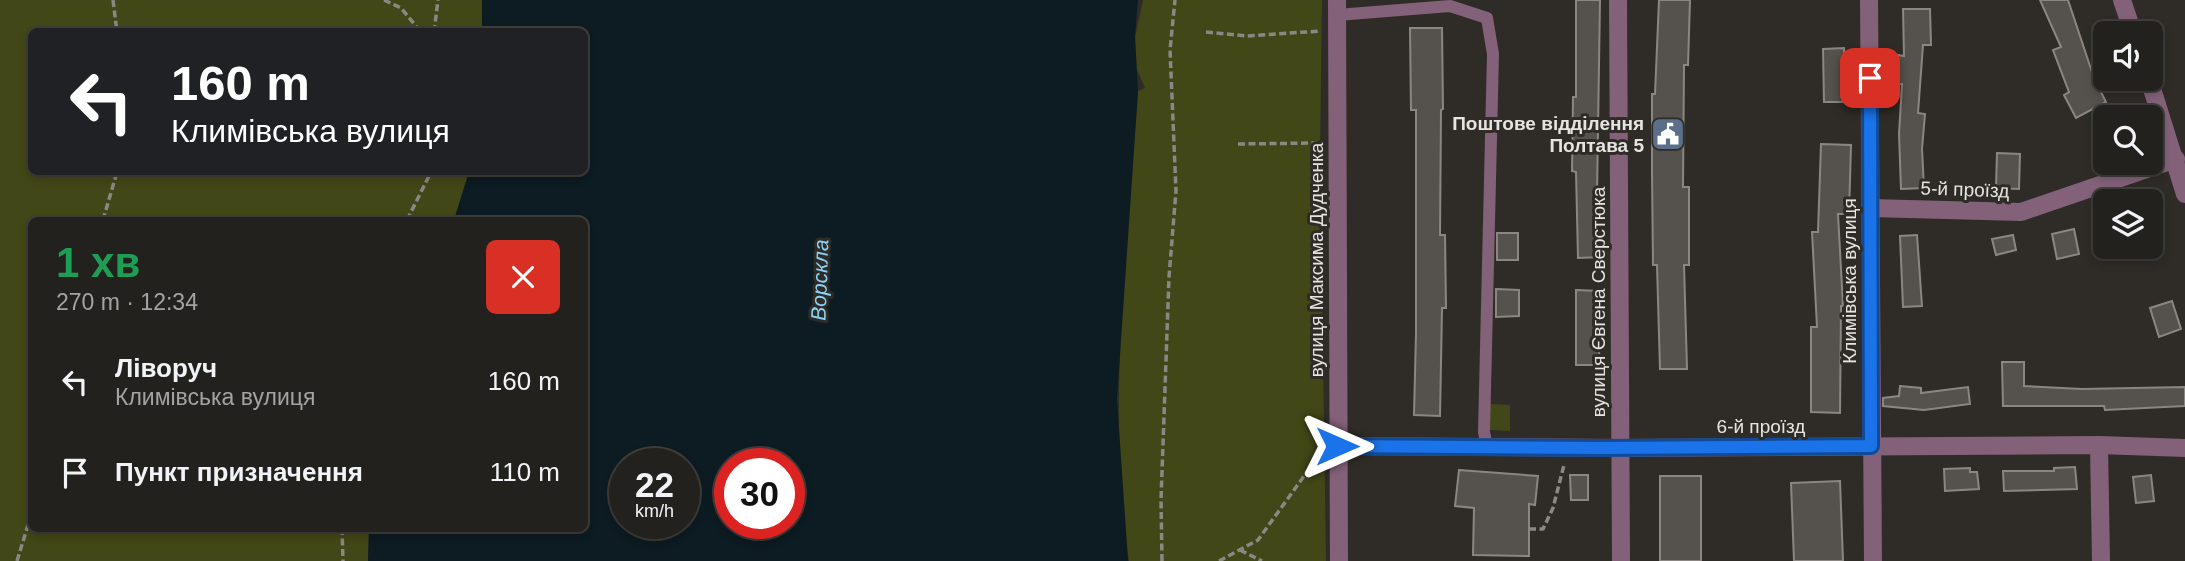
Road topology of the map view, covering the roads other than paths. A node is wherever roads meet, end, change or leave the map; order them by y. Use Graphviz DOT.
graph roads {
  1 [pos="1618,0"];
  2 [pos="1869,0"];
  3 [pos="2122,0"];
  4 [pos="1336,7"];
  5 [pos="2129,21"];
  6 [pos="2152,91"];
  7 [pos="2176,159"];
  8 [pos="2185,194"];
  9 [pos="1870,208"];
  10 [pos="2099,445"];
  11 [pos="1337,446"];
  12 [pos="1871,446"];
  13 [pos="1487,447"];
  14 [pos="2185,447"];
  15 [pos="1620,448"];
  16 [pos="1339,561"];
  17 [pos="1621,561"];
  18 [pos="1873,561"];
  19 [pos="2101,561"];
  1 -- 15 [label="street, вулиця Євгена Сверстюка"];
  2 -- 9 [label="street, Климівська вулиця"];
  3 -- 5 [label="street"];
  4 -- 11 [label="street, вулиця Максима Дудченка"];
  4 -- 13 [label="lane"];
  6 -- 7 [label="street"];
  7 -- 8 [label="street"];
  7 -- 9 [label="street, 5-й проїзд"];
  9 -- 12 [label="street, Климівська вулиця"];
  10 -- 12 [label="street, 6-й проїзд"];
  10 -- 14 [label="street, 6-й проїзд"];
  10 -- 19 [label="street"];
  11 -- 13 [label="street, 6-й проїзд"];
  11 -- 16 [label="street, вулиця Максима Дудченка"];
  12 -- 15 [label="street, 6-й проїзд"];
  12 -- 18 [label="street, Климівська вулиця"];
  13 -- 15 [label="street, 6-й проїзд"];
  15 -- 17 [label="street, вулиця Євгена Сверстюка"];
}
